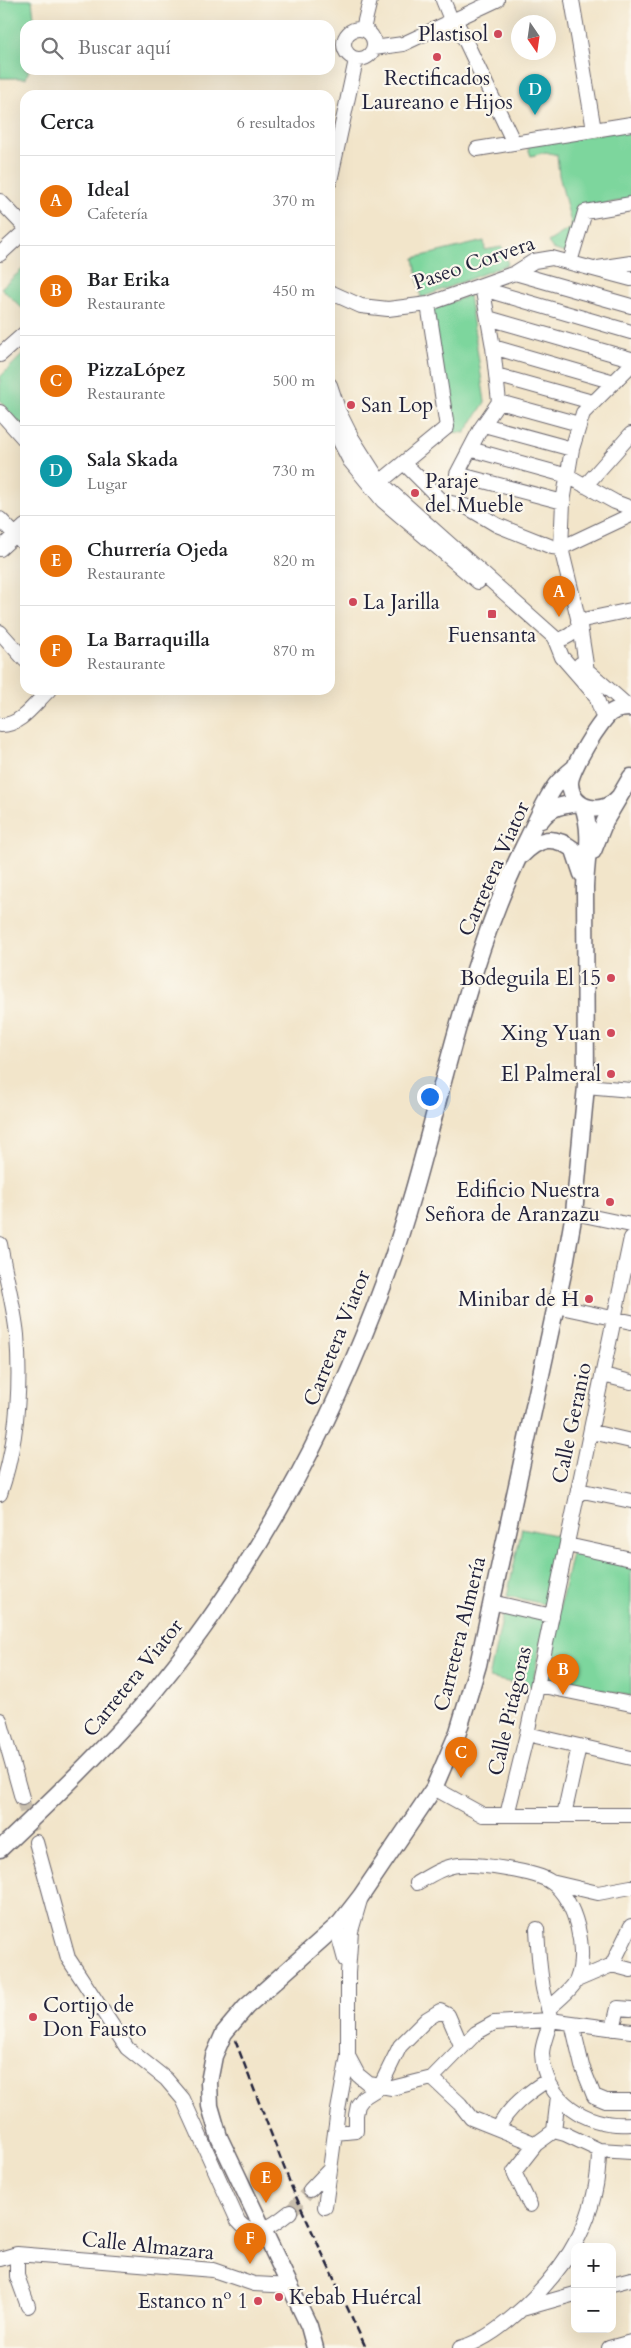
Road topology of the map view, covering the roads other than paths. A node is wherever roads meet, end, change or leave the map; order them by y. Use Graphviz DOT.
graph roads {
  1 [pos="370,0"];
  2 [pos="442,0"];
  3 [pos="497,0"];
  4 [pos="572,0"];
  5 [pos="454,21"];
  6 [pos="363,29"];
  7 [pos="374,48"];
  8 [pos="356,60"];
  9 [pos="631,124"];
  10 [pos="594,130"];
  11 [pos="514,143"];
  12 [pos="477,149"];
  13 [pos="335,157"];
  14 [pos="0,201"];
  15 [pos="631,204"];
  16 [pos="20,223"];
  17 [pos="20,234"];
  18 [pos="0,254"];
  19 [pos="570,262"];
  20 [pos="631,263"];
  21 [pos="595,269"];
  22 [pos="515,273"];
  23 [pos="631,279"];
  24 [pos="482,287"];
  25 [pos="335,294"];
  26 [pos="428,304"];
  27 [pos="631,306"];
  28 [pos="488,318"];
  29 [pos="631,332"];
  30 [pos="20,338"];
  31 [pos="492,347"];
  32 [pos="0,356"];
  33 [pos="631,359"];
  34 [pos="631,365"];
  35 [pos="496,374"];
  36 [pos="614,382"];
  37 [pos="335,400"];
  38 [pos="499,402"];
  39 [pos="592,402"];
  40 [pos="0,412"];
  41 [pos="579,424"];
  42 [pos="484,425"];
  43 [pos="335,430"];
  44 [pos="20,434"];
  45 [pos="631,434"];
  46 [pos="470,449"];
  47 [pos="572,449"];
  48 [pos="404,463"];
  49 [pos="568,476"];
  50 [pos="376,486"];
  51 [pos="585,486"];
  52 [pos="563,502"];
  53 [pos="630,508"];
  54 [pos="0,518"];
  55 [pos="20,534"];
  56 [pos="20,537"];
  57 [pos="20,538"];
  58 [pos="562,548"];
  59 [pos="0,549"];
  60 [pos="0,559"];
  61 [pos="631,610"];
  62 [pos="579,623"];
  63 [pos="0,632"];
  64 [pos="557,643"];
  65 [pos="20,654"];
  66 [pos="587,671"];
  67 [pos="50,695"];
  68 [pos="630,708"];
  69 [pos="604,720"];
  70 [pos="0,725"];
  71 [pos="574,768"];
  72 [pos="631,777"];
  73 [pos="619,797"];
  74 [pos="581,804"];
  75 [pos="530,834"];
  76 [pos="518,858"];
  77 [pos="585,888"];
  78 [pos="586,1086"];
  79 [pos="631,1090"];
  80 [pos="574,1214"];
  81 [pos="631,1226"];
  82 [pos="631,1238"];
  83 [pos="0,1244"];
  84 [pos="556,1306"];
  85 [pos="615,1319"];
  86 [pos="631,1322"];
  87 [pos="603,1375"];
  88 [pos="631,1382"];
  89 [pos="592,1432"];
  90 [pos="631,1441"];
  91 [pos="578,1490"];
  92 [pos="0,1494"];
  93 [pos="631,1501"];
  94 [pos="567,1546"];
  95 [pos="631,1559"];
  96 [pos="492,1602"];
  97 [pos="552,1616"];
  98 [pos="538,1685"];
  99 [pos="631,1704"];
  100 [pos="0,1720"];
  101 [pos="527,1734"];
  102 [pos="579,1746"];
  103 [pos="631,1758"];
  104 [pos="434,1788"];
  105 [pos="22,1798"];
  106 [pos="507,1815"];
  107 [pos="564,1815"];
  108 [pos="631,1815"];
  109 [pos="36,1842"];
  110 [pos="0,1849"];
  111 [pos="551,1882"];
  112 [pos="417,1883"];
  113 [pos="631,1887"];
  114 [pos="361,1896"];
  115 [pos="338,1925"];
  116 [pos="537,1929"];
  117 [pos="630,1930"];
  118 [pos="317,1944"];
  119 [pos="350,1945"];
  120 [pos="612,1965"];
  121 [pos="631,1970"];
  122 [pos="348,1973"];
  123 [pos="577,1980"];
  124 [pos="631,2009"];
  125 [pos="549,2014"];
  126 [pos="572,2023"];
  127 [pos="613,2029"];
  128 [pos="631,2031"];
  129 [pos="462,2046"];
  130 [pos="348,2056"];
  131 [pos="432,2078"];
  132 [pos="548,2080"];
  133 [pos="380,2087"];
  134 [pos="558,2096"];
  135 [pos="631,2101"];
  136 [pos="631,2124"];
  137 [pos="499,2128"];
  138 [pos="560,2132"];
  139 [pos="335,2133"];
  140 [pos="536,2144"];
  141 [pos="599,2150"];
  142 [pos="631,2152"];
  143 [pos="330,2169"];
  144 [pos="310,2190"];
  145 [pos="530,2205"];
  146 [pos="324,2207"];
  147 [pos="290,2212"];
  148 [pos="263,2229"];
  149 [pos="17,2254"];
  150 [pos="0,2259"];
  151 [pos="631,2279"];
  152 [pos="616,2283"];
  153 [pos="291,2286"];
  154 [pos="571,2295"];
  155 [pos="28,2306"];
  156 [pos="521,2309"];
  157 [pos="631,2342"];
  158 [pos="315,2348"];
  159 [pos="460,2348"];
  160 [pos="609,2348"];
  1 -- 6 [label="street"];
  2 -- 5 [label="street"];
  3 -- 5 [label="street"];
  4 -- 10 [label="street"];
  5 -- 7 [label="street"];
  5 -- 11 [label="street"];
  6 -- 7 [label="street"];
  6 -- 8 [label="street"];
  7 -- 8 [label="street"];
  8 -- 13 [label="street"];
  9 -- 10 [label="street"];
  10 -- 11 [label="street"];
  11 -- 12 [label="street"];
  14 -- 16 [label="street"];
  15 -- 19 [label="street"];
  17 -- 18 [label="street"];
  19 -- 21 [label="street, Paseo Corvera"];
  19 -- 22 [label="street, Paseo Corvera"];
  20 -- 21 [label="street"];
  21 -- 23 [label="street, Paseo Corvera"];
  22 -- 24 [label="street, Paseo Corvera"];
  22 -- 27 [label="street"];
  24 -- 26 [label="street, Paseo Corvera"];
  24 -- 28 [label="street"];
  24 -- 29 [label="street"];
  25 -- 26 [label="street, Paseo Corvera"];
  26 -- 48 [label="street"];
  28 -- 31 [label="street"];
  28 -- 33 [label="street"];
  30 -- 32 [label="street"];
  31 -- 35 [label="street"];
  31 -- 36 [label="street"];
  34 -- 36 [label="street"];
  35 -- 38 [label="street"];
  35 -- 39 [label="street"];
  36 -- 39 [label="street"];
  37 -- 50 [label="street"];
  38 -- 41 [label="street"];
  38 -- 42 [label="street"];
  39 -- 41 [label="street"];
  40 -- 44 [label="street"];
  41 -- 47 [label="street"];
  42 -- 46 [label="street"];
  42 -- 47 [label="street"];
  43 -- 50 [label="street"];
  45 -- 51 [label="street"];
  46 -- 49 [label="street"];
  46 -- 52 [label="street"];
  47 -- 49 [label="street"];
  48 -- 50 [label="street"];
  48 -- 58 [label="street"];
  49 -- 51 [label="street"];
  49 -- 52 [label="street"];
  50 -- 64 [label="street"];
  51 -- 53 [label="street"];
  52 -- 58 [label="street"];
  53 -- 58 [label="street"];
  54 -- 55 [label="street"];
  56 -- 59 [label="street"];
  57 -- 60 [label="street"];
  58 -- 62 [label="street"];
  61 -- 62 [label="street"];
  62 -- 64 [label="street"];
  62 -- 66 [label="street"];
  63 -- 65 [label="street"];
  64 -- 66 [label="street"];
  64 -- 69 [label="street"];
  66 -- 68 [label="street"];
  67 -- 70 [label="street"];
  68 -- 69 [label="main road"];
  69 -- 71 [label="main road"];
  71 -- 74 [label="main road"];
  71 -- 75 [label="main road, Carretera Viator"];
  72 -- 73 [label="main road"];
  73 -- 74 [label="main road"];
  73 -- 77 [label="main road"];
  74 -- 75 [label="main road"];
  74 -- 77 [label="main road"];
  75 -- 76 [label="main road, Carretera Viator"];
  76 -- 77 [label="main road"];
  76 -- 110 [label="main road, Carretera Viator"];
  77 -- 78 [label="main road, Carretera Almería"];
  78 -- 79 [label="street"];
  78 -- 80 [label="main road, Carretera Almería"];
  80 -- 81 [label="street"];
  80 -- 84 [label="main road, Carretera Almería"];
  82 -- 85 [label="street, Calle Geranio"];
  83 -- 92 [label="street"];
  84 -- 85 [label="street"];
  84 -- 96 [label="main road, Carretera Almería"];
  85 -- 86 [label="street"];
  85 -- 87 [label="street, Calle Geranio"];
  87 -- 88 [label="street"];
  87 -- 89 [label="street, Calle Geranio"];
  89 -- 90 [label="street"];
  89 -- 91 [label="street, Calle Geranio"];
  91 -- 93 [label="street"];
  91 -- 94 [label="street, Calle Geranio"];
  94 -- 95 [label="street"];
  94 -- 97 [label="street, Calle Geranio"];
  96 -- 97 [label="street"];
  96 -- 104 [label="main road, Carretera Almería"];
  97 -- 98 [label="street, Calle Pitágoras"];
  98 -- 99 [label="street"];
  98 -- 101 [label="street, Calle Pitágoras"];
  100 -- 105 [label="street"];
  101 -- 102 [label="street"];
  101 -- 106 [label="street, Calle Pitágoras"];
  102 -- 103 [label="street"];
  102 -- 107 [label="street"];
  104 -- 106 [label="street"];
  104 -- 114 [label="main road, Carretera Almería"];
  106 -- 107 [label="street"];
  107 -- 108 [label="street"];
  109 -- 148 [label="street"];
  111 -- 112 [label="street"];
  111 -- 113 [label="street"];
  111 -- 123 [label="street"];
  114 -- 115 [label="main road, Carretera Almería"];
  114 -- 119 [label="street"];
  115 -- 118 [label="main road, Carretera Almería"];
  115 -- 119 [label="street"];
  115 -- 122 [label="street"];
  116 -- 125 [label="street"];
  117 -- 120 [label="street"];
  118 -- 122 [label="street"];
  118 -- 148 [label="main road, Carretera Almería"];
  119 -- 122 [label="street"];
  120 -- 121 [label="street"];
  120 -- 123 [label="street"];
  122 -- 130 [label="street"];
  123 -- 125 [label="street"];
  124 -- 127 [label="street"];
  125 -- 126 [label="street"];
  125 -- 129 [label="street"];
  125 -- 132 [label="street"];
  126 -- 127 [label="street"];
  126 -- 135 [label="street"];
  127 -- 128 [label="street"];
  129 -- 131 [label="street"];
  129 -- 133 [label="street"];
  130 -- 133 [label="street"];
  130 -- 139 [label="street"];
  131 -- 133 [label="street"];
  131 -- 137 [label="street"];
  132 -- 134 [label="street"];
  132 -- 137 [label="street"];
  133 -- 139 [label="street"];
  134 -- 136 [label="street"];
  134 -- 138 [label="street"];
  137 -- 140 [label="street"];
  138 -- 140 [label="street"];
  138 -- 141 [label="street"];
  139 -- 143 [label="street"];
  140 -- 145 [label="street"];
  141 -- 142 [label="street"];
  141 -- 156 [label="street"];
  143 -- 144 [label="street"];
  143 -- 146 [label="street"];
  147 -- 148 [label="street"];
  148 -- 153 [label="main road, Carretera Almería"];
  149 -- 150 [label="street, Calle Almazara"];
  149 -- 153 [label="street, Calle Almazara"];
  149 -- 155 [label="street"];
  151 -- 152 [label="street"];
  153 -- 158 [label="main road, Carretera Almería"];
  154 -- 156 [label="street"];
  156 -- 159 [label="street"];
  157 -- 160 [label="street"];
}
